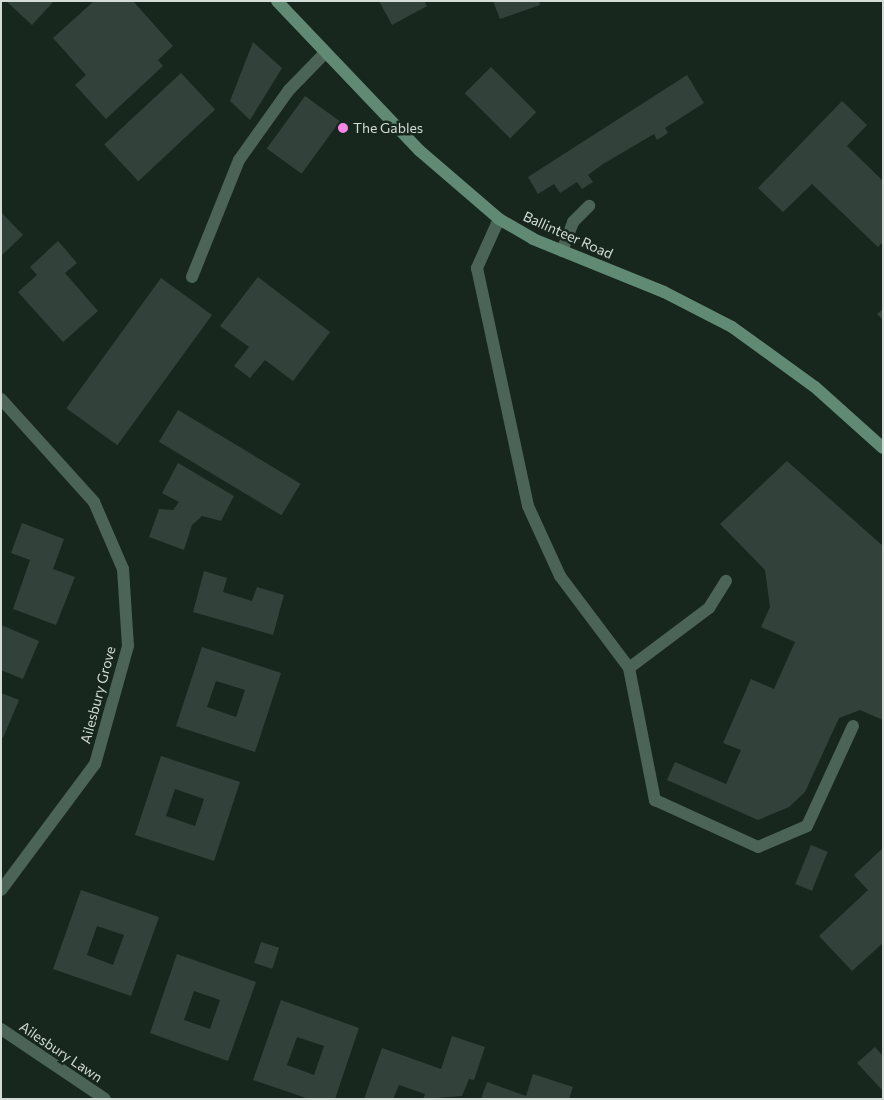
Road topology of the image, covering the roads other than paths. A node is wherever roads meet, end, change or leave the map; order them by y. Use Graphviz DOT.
graph roads {
  1 [pos="277,1"];
  2 [pos="324,53"];
  3 [pos="589,206"];
  4 [pos="499,219"];
  5 [pos="562,251"];
  6 [pos="192,276"];
  7 [pos="1,399"];
  8 [pos="883,448"];
  9 [pos="726,581"];
  10 [pos="629,668"];
  11 [pos="853,726"];
  12 [pos="1,890"];
  13 [pos="1,1029"];
  14 [pos="105,1099"];
  1 -- 2 [label="street, Ballinteer Road"];
  2 -- 4 [label="street, Ballinteer Road"];
  2 -- 6 [label="street"];
  3 -- 5 [label="street"];
  4 -- 5 [label="street, Ballinteer Road"];
  4 -- 10 [label="street"];
  5 -- 8 [label="street, Ballinteer Road"];
  7 -- 12 [label="street, Ailesbury Grove"];
  9 -- 10 [label="street"];
  10 -- 11 [label="street"];
  13 -- 14 [label="street, Ailesbury Lawn"];
}
